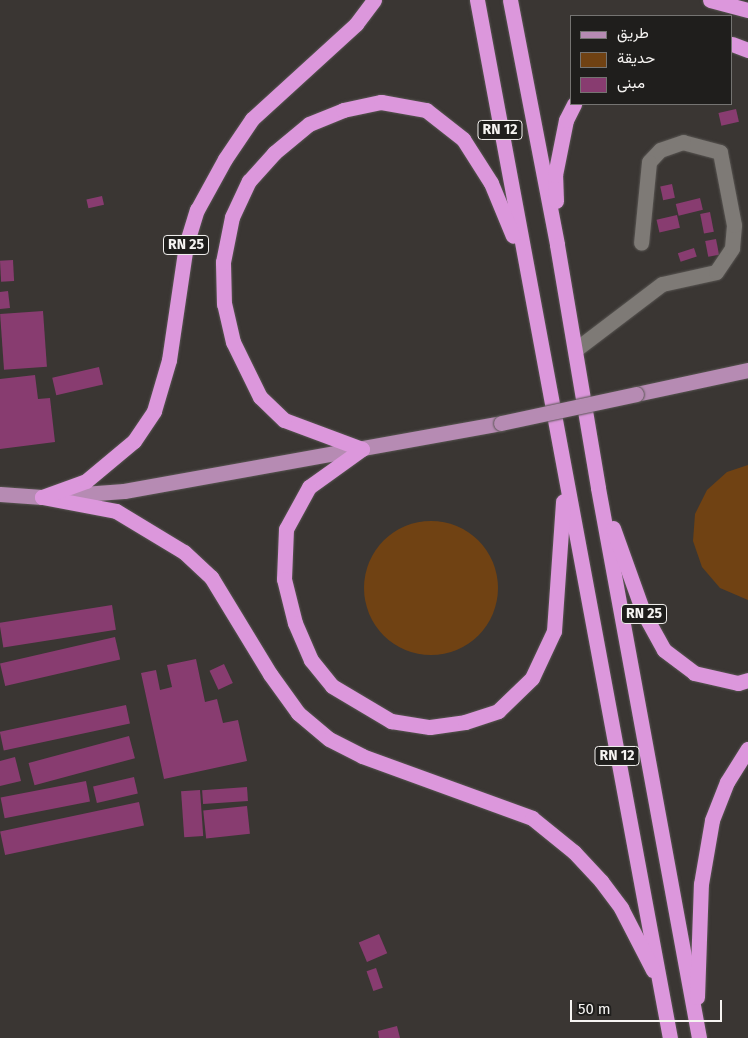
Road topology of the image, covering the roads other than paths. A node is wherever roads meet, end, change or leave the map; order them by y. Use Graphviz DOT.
graph roads {
  1 [pos="374,0"];
  2 [pos="477,0"];
  3 [pos="510,0"];
  4 [pos="710,0"];
  5 [pos="748,10"];
  6 [pos="733,44"];
  7 [pos="748,50"];
  8 [pos="574,105"];
  9 [pos="641,243"];
  10 [pos="557,245"];
  11 [pos="524,261"];
  12 [pos="575,350"];
  13 [pos="748,370"];
  14 [pos="362,449"];
  15 [pos="564,474"];
  16 [pos="598,488"];
  17 [pos="0,494"];
  18 [pos="42,497"];
  19 [pos="748,680"];
  20 [pos="748,749"];
  21 [pos="661,986"];
  22 [pos="696,1016"];
  23 [pos="670,1038"];
  24 [pos="700,1038"];
  1 -- 18 [label="highway, RN 25"];
  2 -- 11 [label="highway, RN 12"];
  3 -- 10 [label="highway, RN 12"];
  4 -- 5 [label="highway"];
  6 -- 7 [label="highway"];
  8 -- 10 [label="highway"];
  9 -- 12 [label="lane"];
  10 -- 12 [label="highway, RN 12"];
  11 -- 14 [label="highway"];
  11 -- 15 [label="highway, RN 12"];
  12 -- 16 [label="highway, RN 12"];
  13 -- 14 [label="main road, bridge"];
  14 -- 15 [label="highway"];
  14 -- 18 [label="main road"];
  15 -- 21 [label="highway, RN 12"];
  16 -- 19 [label="highway, RN 25"];
  16 -- 22 [label="highway, RN 12"];
  17 -- 18 [label="main road"];
  18 -- 21 [label="highway"];
  20 -- 22 [label="highway"];
  21 -- 23 [label="highway, RN 12"];
  22 -- 24 [label="highway, RN 12"];
}
